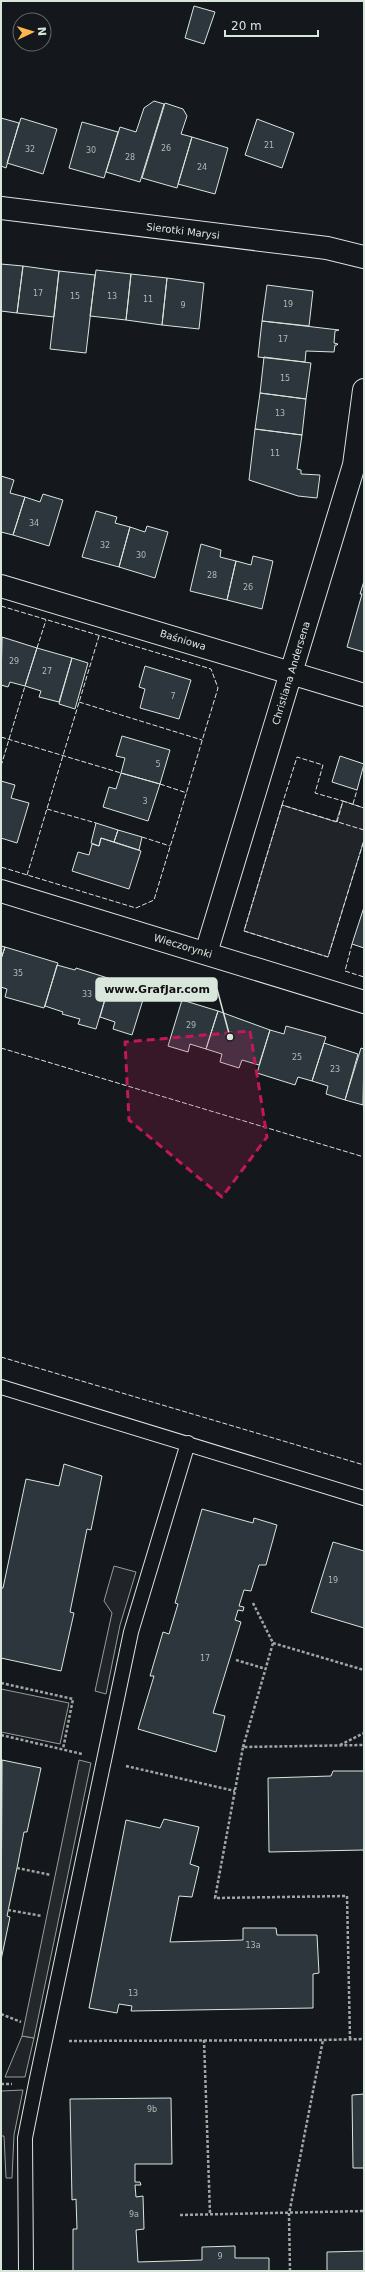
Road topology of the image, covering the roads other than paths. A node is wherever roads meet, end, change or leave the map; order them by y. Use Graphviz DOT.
graph roads {
  1 [pos="1,208"];
  2 [pos="364,257"];
  3 [pos="364,390"];
  4 [pos="1,586"];
  5 [pos="291,673"];
  6 [pos="364,695"];
  7 [pos="1,892"];
  8 [pos="206,953"];
  9 [pos="364,1002"];
  10 [pos="1,1387"];
  11 [pos="188,1442"];
  12 [pos="364,1498"];
  13 [pos="26,2271"];
  1 -- 2 [label="street, Sierotki Marysi"];
  3 -- 5 [label="street, Christiana Andersena"];
  4 -- 5 [label="street, Baśniowa"];
  5 -- 6 [label="street, Baśniowa"];
  5 -- 8 [label="street, Christiana Andersena"];
  7 -- 8 [label="street, Wieczorynki"];
  8 -- 9 [label="street, Wieczorynki"];
  10 -- 11 [label="lane"];
  11 -- 12 [label="lane"];
  11 -- 13 [label="lane"];
}
